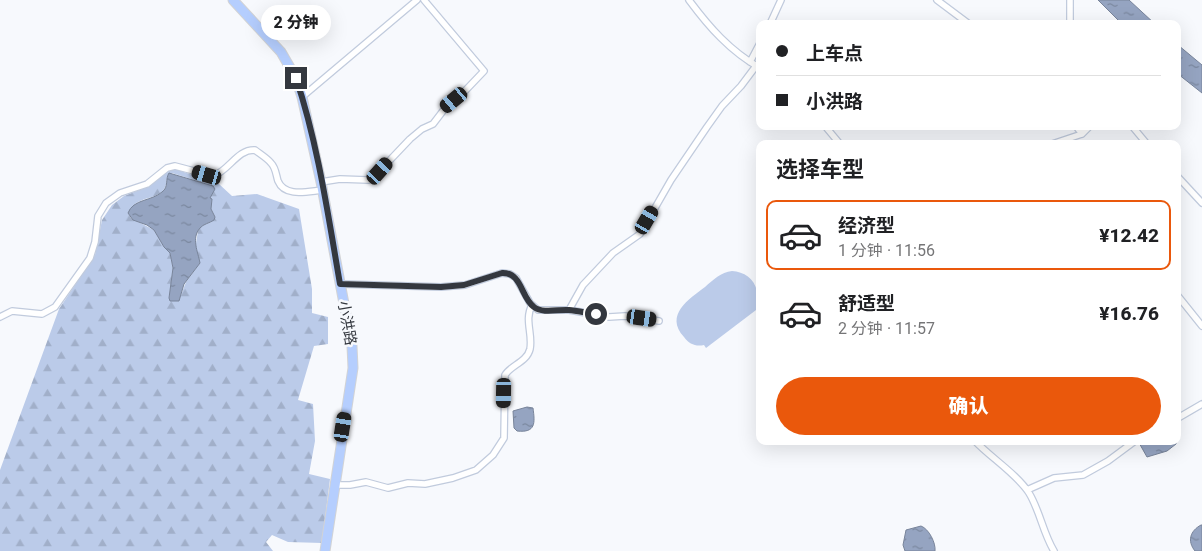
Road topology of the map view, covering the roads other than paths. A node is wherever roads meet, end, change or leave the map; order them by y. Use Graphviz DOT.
graph roads {
  1 [pos="233,0"];
  2 [pos="417,0"];
  3 [pos="424,0"];
  4 [pos="689,0"];
  5 [pos="782,0"];
  6 [pos="937,0"];
  7 [pos="1070,0"];
  8 [pos="772,20"];
  9 [pos="964,20"];
  10 [pos="1070,20"];
  11 [pos="756,51"];
  12 [pos="750,62"];
  13 [pos="756,66"];
  14 [pos="756,69"];
  15 [pos="302,96"];
  16 [pos="828,130"];
  17 [pos="1079,130"];
  18 [pos="1086,130"];
  19 [pos="1135,130"];
  20 [pos="1082,134"];
  21 [pos="837,140"];
  22 [pos="1064,140"];
  23 [pos="1144,140"];
  24 [pos="1181,179"];
  25 [pos="322,186"];
  26 [pos="1202,203"];
  27 [pos="340,284"];
  28 [pos="1181,300"];
  29 [pos="532,305"];
  30 [pos="569,310"];
  31 [pos="0,318"];
  32 [pos="659,321"];
  33 [pos="1202,326"];
  34 [pos="1202,404"];
  35 [pos="1181,416"];
  36 [pos="979,445"];
  37 [pos="1129,445"];
  38 [pos="334,485"];
  39 [pos="1027,490"];
  40 [pos="325,551"];
  41 [pos="1054,551"];
  1 -- 15 [label="main road, 小洪路"];
  2 -- 15 [label="street"];
  3 -- 25 [label="street"];
  4 -- 12 [label="street"];
  5 -- 8 [label="street"];
  6 -- 9 [label="street"];
  7 -- 10 [label="street"];
  11 -- 12 [label="street"];
  12 -- 13 [label="street"];
  14 -- 30 [label="street"];
  15 -- 25 [label="main road, 小洪路"];
  16 -- 21 [label="street"];
  17 -- 20 [label="street"];
  18 -- 20 [label="street"];
  19 -- 23 [label="street"];
  20 -- 22 [label="street"];
  24 -- 26 [label="street"];
  25 -- 27 [label="main road, 小洪路"];
  25 -- 31 [label="street"];
  27 -- 29 [label="street"];
  27 -- 38 [label="main road, 小洪路"];
  28 -- 33 [label="street"];
  29 -- 30 [label="street"];
  29 -- 38 [label="street"];
  30 -- 32 [label="street"];
  34 -- 35 [label="street"];
  36 -- 39 [label="street"];
  37 -- 39 [label="street"];
  38 -- 40 [label="main road, 小洪路"];
  39 -- 41 [label="street"];
}
